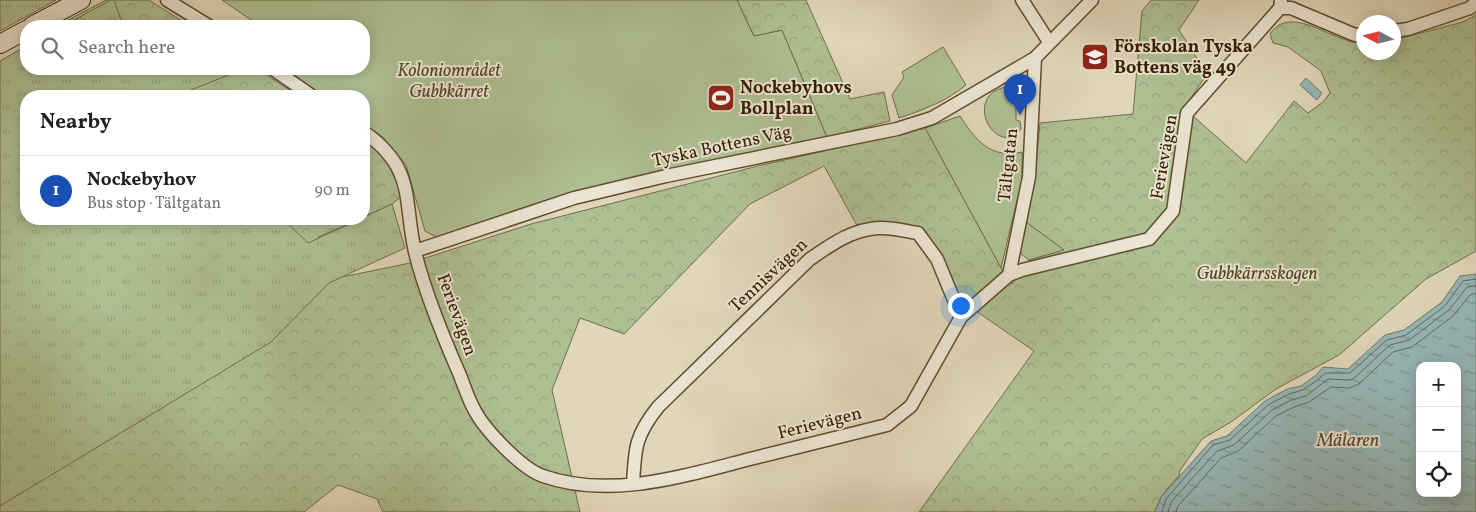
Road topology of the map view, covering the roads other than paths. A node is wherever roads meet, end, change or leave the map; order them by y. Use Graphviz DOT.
graph roads {
  1 [pos="81,0"];
  2 [pos="167,0"];
  3 [pos="1022,0"];
  4 [pos="1092,0"];
  5 [pos="1476,2"];
  6 [pos="1280,4"];
  7 [pos="43,20"];
  8 [pos="199,20"];
  9 [pos="1401,30"];
  10 [pos="20,33"];
  11 [pos="1356,35"];
  12 [pos="1049,42"];
  13 [pos="0,44"];
  14 [pos="1035,58"];
  15 [pos="282,75"];
  16 [pos="303,90"];
  17 [pos="370,136"];
  18 [pos="415,251"];
  19 [pos="1009,276"];
  20 [pos="962,317"];
  21 [pos="633,484"];
  1 -- 7 [label="street"];
  2 -- 8 [label="street"];
  3 -- 12 [label="street"];
  4 -- 12 [label="street, Tyska Bottens Väg"];
  5 -- 9 [label="street"];
  6 -- 11 [label="street"];
  6 -- 19 [label="street, Ferievägen"];
  10 -- 13 [label="street"];
  12 -- 14 [label="street, Tyska Bottens Väg"];
  14 -- 18 [label="street, Tyska Bottens Väg"];
  14 -- 19 [label="street, Tältgatan"];
  15 -- 16 [label="street"];
  17 -- 18 [label="street, Ferievägen"];
  18 -- 21 [label="street, Ferievägen"];
  19 -- 20 [label="street, Ferievägen"];
  20 -- 21 [label="street, Ferievägen"];
  20 -- 21 [label="street, Tennisvägen"];
}
